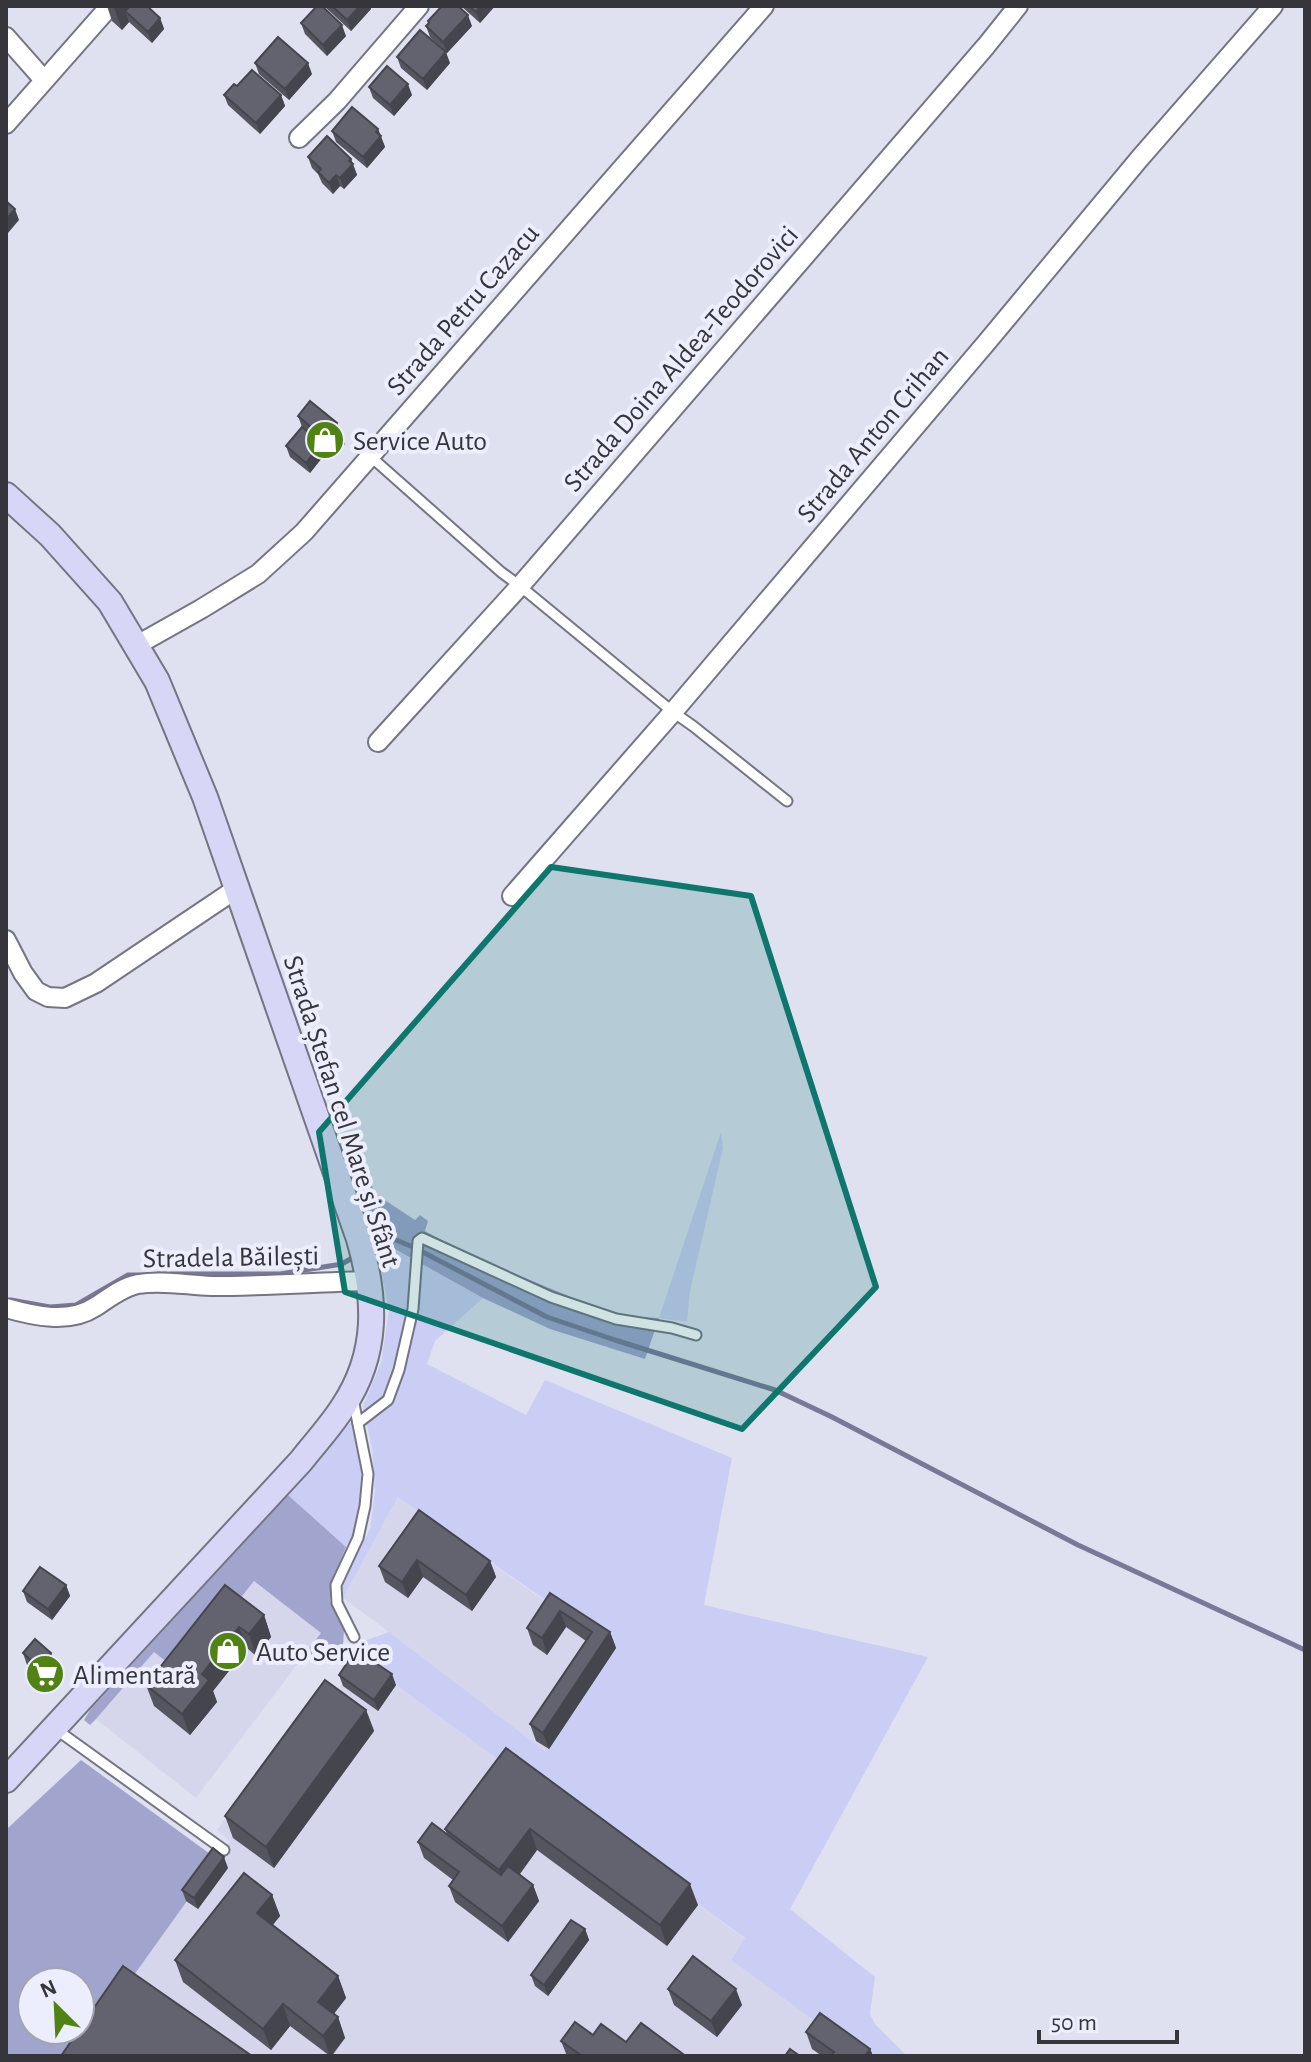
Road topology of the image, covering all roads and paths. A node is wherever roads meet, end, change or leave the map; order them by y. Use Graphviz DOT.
graph roads {
  1 [pos="110,6"];
  2 [pos="419,6"];
  3 [pos="764,6"];
  4 [pos="1018,6"];
  5 [pos="1273,6"];
  6 [pos="6,37"];
  7 [pos="44,80"];
  8 [pos="6,124"];
  9 [pos="299,138"];
  10 [pos="370,456"];
  11 [pos="6,495"];
  12 [pos="520,586"];
  13 [pos="137,645"];
  14 [pos="673,712"];
  15 [pos="378,742"];
  16 [pos="787,801"];
  17 [pos="236,889"];
  18 [pos="512,896"];
  19 [pos="6,940"];
  20 [pos="368,1273"];
  21 [pos="6,1308"];
  22 [pos="696,1335"];
  23 [pos="351,1392"];
  24 [pos="358,1423"];
  25 [pos="354,1637"];
  26 [pos="54,1728"];
  27 [pos="6,1780"];
  28 [pos="224,1850"];
  1 -- 7 [label="street"];
  2 -- 9 [label="street"];
  3 -- 10 [label="street, Strada Petru Cazacu"];
  4 -- 12 [label="street, Strada Doina Aldea-Teodorovici"];
  5 -- 14 [label="street, Strada Anton Crihan"];
  6 -- 7 [label="street"];
  7 -- 8 [label="street"];
  10 -- 12 [label="lane"];
  10 -- 13 [label="street, Strada Petru Cazacu"];
  11 -- 13 [label="main road, Strada Ștefan cel Mare și Sfânt"];
  12 -- 14 [label="lane"];
  12 -- 15 [label="street, Strada Doina Aldea-Teodorovici"];
  13 -- 17 [label="main road, Strada Ștefan cel Mare și Sfânt"];
  14 -- 16 [label="lane"];
  14 -- 18 [label="street, Strada Anton Crihan"];
  17 -- 19 [label="street"];
  17 -- 20 [label="main road, Strada Ștefan cel Mare și Sfânt"];
  20 -- 21 [label="street, Stradela Băilești"];
  20 -- 23 [label="main road, Strada Ștefan cel Mare și Sfânt"];
  22 -- 24 [label="lane, Strada Ștefan cel Mare și Sfânt"];
  23 -- 24 [label="lane"];
  23 -- 26 [label="main road, Strada Ștefan cel Mare și Sfânt"];
  24 -- 25 [label="lane"];
  26 -- 27 [label="main road, Strada Ștefan cel Mare și Sfânt"];
  26 -- 28 [label="lane"];
}
